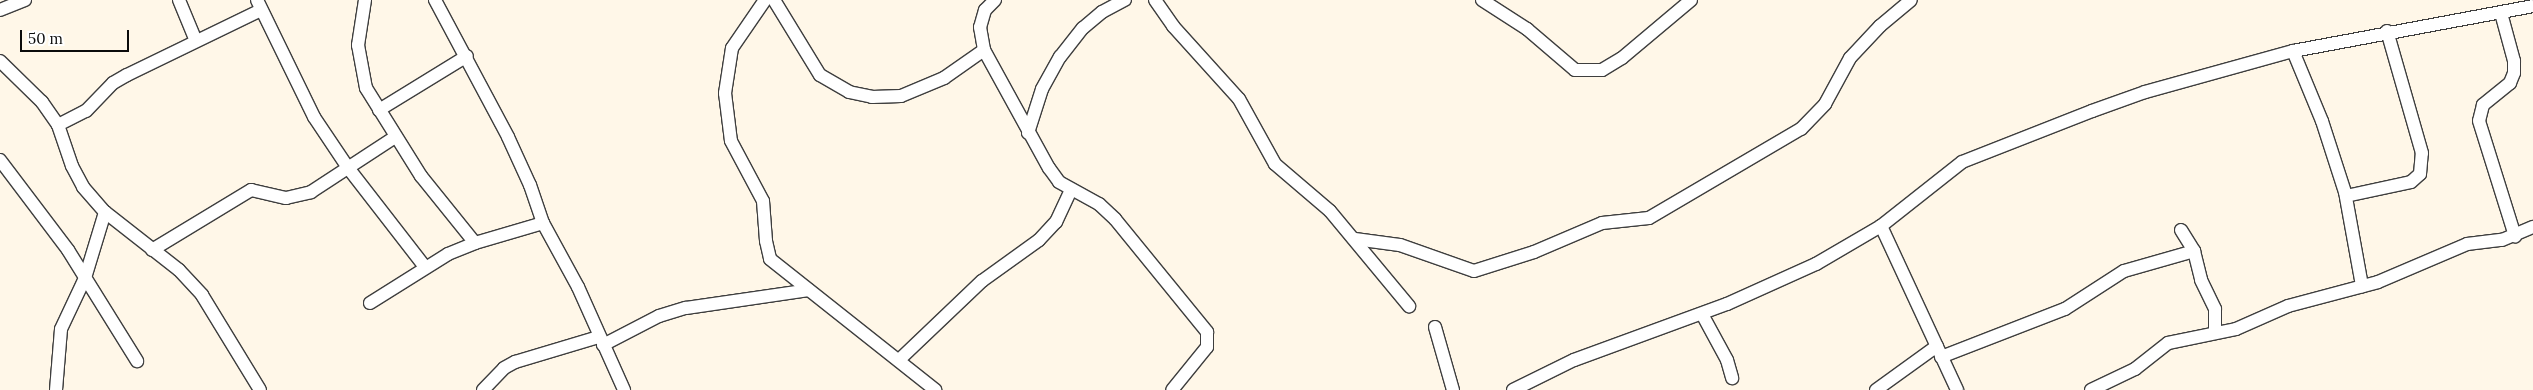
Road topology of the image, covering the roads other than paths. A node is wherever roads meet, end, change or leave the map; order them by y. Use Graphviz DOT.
graph roads {
  1 [pos="25,0"];
  2 [pos="179,0"];
  3 [pos="365,0"];
  4 [pos="435,0"];
  5 [pos="765,0"];
  6 [pos="774,0"];
  7 [pos="995,0"];
  8 [pos="1125,0"];
  9 [pos="1155,0"];
  10 [pos="1482,0"];
  11 [pos="1691,0"];
  12 [pos="1911,0"];
  13 [pos="259,5"];
  14 [pos="2533,6"];
  15 [pos="0,10"];
  16 [pos="2501,13"];
  17 [pos="2387,31"];
  18 [pos="196,41"];
  19 [pos="984,50"];
  20 [pos="2293,51"];
  21 [pos="467,56"];
  22 [pos="0,60"];
  23 [pos="379,110"];
  24 [pos="58,125"];
  25 [pos="1028,133"];
  26 [pos="395,137"];
  27 [pos="0,160"];
  28 [pos="349,169"];
  29 [pos="1071,190"];
  30 [pos="2346,196"];
  31 [pos="105,212"];
  32 [pos="543,223"];
  33 [pos="1881,226"];
  34 [pos="2533,227"];
  35 [pos="2181,230"];
  36 [pos="2515,236"];
  37 [pos="1355,239"];
  38 [pos="475,243"];
  39 [pos="152,250"];
  40 [pos="2194,251"];
  41 [pos="426,267"];
  42 [pos="85,278"];
  43 [pos="2362,286"];
  44 [pos="810,290"];
  45 [pos="370,303"];
  46 [pos="1409,306"];
  47 [pos="1702,314"];
  48 [pos="1435,327"];
  49 [pos="2215,333"];
  50 [pos="601,341"];
  51 [pos="1939,351"];
  52 [pos="137,360"];
  53 [pos="899,360"];
  54 [pos="1732,378"];
  55 [pos="56,390"];
  56 [pos="260,390"];
  57 [pos="483,390"];
  58 [pos="624,390"];
  59 [pos="935,390"];
  60 [pos="1172,390"];
  61 [pos="1453,390"];
  62 [pos="1513,390"];
  63 [pos="1876,390"];
  64 [pos="1957,390"];
  65 [pos="2091,390"];
  1 -- 15 [label="street"];
  2 -- 18 [label="street"];
  3 -- 23 [label="street"];
  4 -- 21 [label="street"];
  5 -- 44 [label="street"];
  6 -- 19 [label="street"];
  7 -- 19 [label="street"];
  8 -- 25 [label="street"];
  9 -- 37 [label="street"];
  10 -- 11 [label="street"];
  12 -- 37 [label="street"];
  13 -- 18 [label="street"];
  13 -- 28 [label="street"];
  14 -- 16 [label="street"];
  16 -- 17 [label="street"];
  16 -- 36 [label="street"];
  17 -- 20 [label="street"];
  17 -- 30 [label="street"];
  18 -- 24 [label="street"];
  19 -- 25 [label="street"];
  20 -- 30 [label="street"];
  20 -- 33 [label="street"];
  21 -- 23 [label="street"];
  21 -- 32 [label="street"];
  22 -- 24 [label="street"];
  23 -- 26 [label="street"];
  24 -- 31 [label="street"];
  25 -- 29 [label="street"];
  26 -- 28 [label="street"];
  26 -- 38 [label="street"];
  27 -- 42 [label="street"];
  28 -- 39 [label="street"];
  28 -- 41 [label="street"];
  29 -- 53 [label="street"];
  29 -- 60 [label="street"];
  30 -- 43 [label="street"];
  31 -- 39 [label="street"];
  31 -- 42 [label="street"];
  32 -- 38 [label="street"];
  32 -- 50 [label="street"];
  33 -- 47 [label="street"];
  33 -- 51 [label="street"];
  34 -- 36 [label="street"];
  35 -- 40 [label="street"];
  36 -- 43 [label="street"];
  37 -- 46 [label="street"];
  38 -- 41 [label="street"];
  39 -- 56 [label="street"];
  40 -- 49 [label="street"];
  40 -- 51 [label="street"];
  41 -- 45 [label="street"];
  42 -- 52 [label="street"];
  42 -- 55 [label="street"];
  43 -- 49 [label="street"];
  44 -- 50 [label="street"];
  44 -- 53 [label="street"];
  47 -- 54 [label="street"];
  47 -- 62 [label="street"];
  48 -- 61 [label="street"];
  49 -- 65 [label="street"];
  50 -- 57 [label="street"];
  50 -- 58 [label="street"];
  51 -- 63 [label="street"];
  51 -- 64 [label="street"];
  53 -- 59 [label="street"];
}
